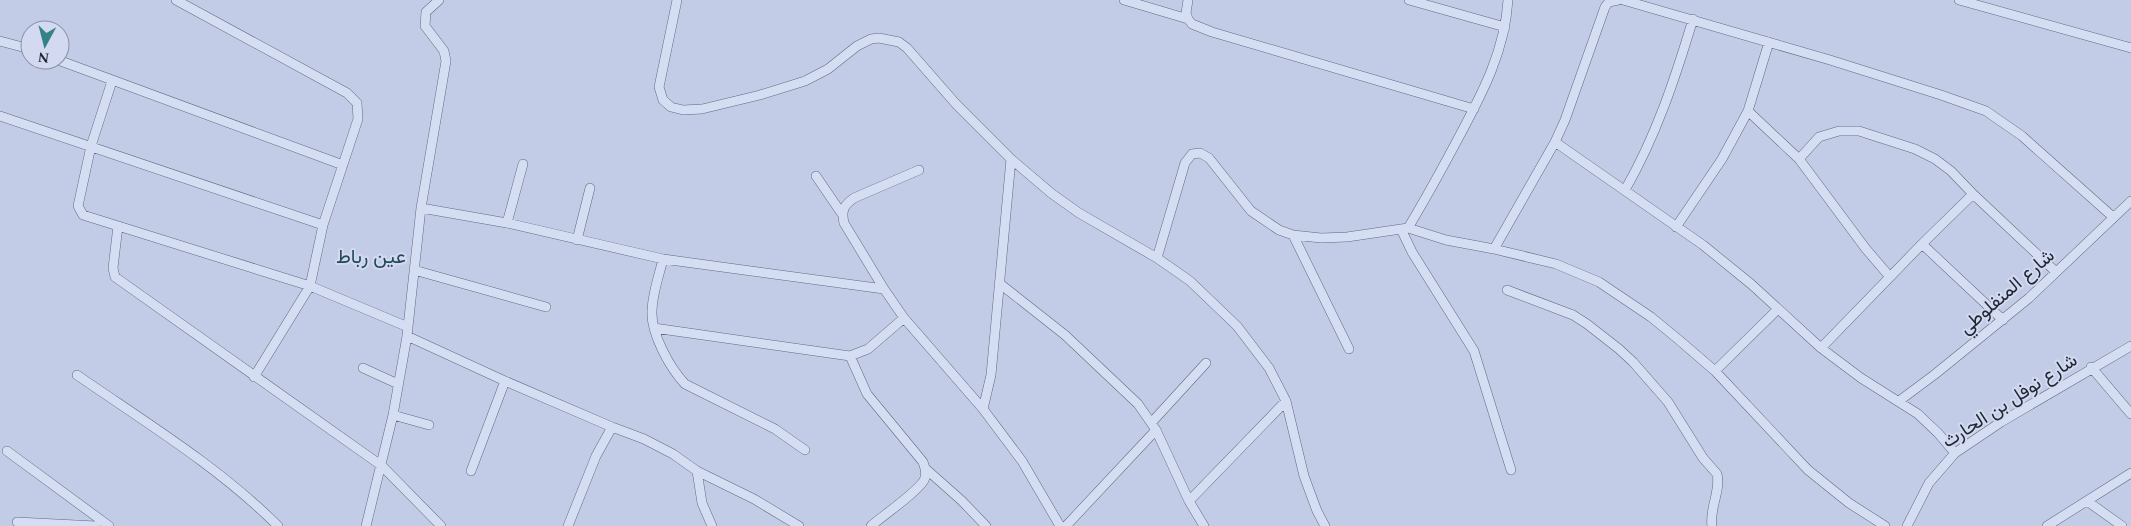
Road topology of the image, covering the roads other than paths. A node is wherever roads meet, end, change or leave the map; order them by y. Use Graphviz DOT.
graph roads {
  1 [pos="176,0"];
  2 [pos="439,0"];
  3 [pos="677,0"];
  4 [pos="1124,0"];
  5 [pos="1188,0"];
  6 [pos="1408,0"];
  7 [pos="1508,0"];
  8 [pos="1618,0"];
  9 [pos="1623,0"];
  10 [pos="1959,0"];
  11 [pos="1188,19"];
  12 [pos="1693,19"];
  13 [pos="1505,27"];
  14 [pos="0,41"];
  15 [pos="1769,42"];
  16 [pos="20,46"];
  17 [pos="2131,48"];
  18 [pos="70,65"];
  19 [pos="112,81"];
  20 [pos="1474,109"];
  21 [pos="1748,111"];
  22 [pos="0,116"];
  23 [pos="1554,142"];
  24 [pos="91,146"];
  25 [pos="1011,159"];
  26 [pos="1799,159"];
  27 [pos="523,164"];
  28 [pos="344,165"];
  29 [pos="919,170"];
  30 [pos="816,176"];
  31 [pos="590,188"];
  32 [pos="1625,190"];
  33 [pos="1973,194"];
  34 [pos="2131,201"];
  35 [pos="421,208"];
  36 [pos="842,214"];
  37 [pos="2113,217"];
  38 [pos="508,223"];
  39 [pos="323,225"];
  40 [pos="118,226"];
  41 [pos="1676,227"];
  42 [pos="1404,228"];
  43 [pos="1293,235"];
  44 [pos="577,240"];
  45 [pos="1922,244"];
  46 [pos="1494,249"];
  47 [pos="1157,258"];
  48 [pos="663,259"];
  49 [pos="414,270"];
  50 [pos="2056,272"];
  51 [pos="1890,277"];
  52 [pos="999,283"];
  53 [pos="310,286"];
  54 [pos="884,289"];
  55 [pos="1507,290"];
  56 [pos="546,308"];
  57 [pos="1778,309"];
  58 [pos="904,318"];
  59 [pos="2003,320"];
  60 [pos="654,328"];
  61 [pos="408,332"];
  62 [pos="2131,346"];
  63 [pos="1821,348"];
  64 [pos="1349,349"];
  65 [pos="850,356"];
  66 [pos="1206,363"];
  67 [pos="2092,367"];
  68 [pos="363,368"];
  69 [pos="1715,370"];
  70 [pos="77,375"];
  71 [pos="254,377"];
  72 [pos="505,381"];
  73 [pos="398,384"];
  74 [pos="1286,401"];
  75 [pos="1899,401"];
  76 [pos="982,409"];
  77 [pos="2131,414"];
  78 [pos="393,415"];
  79 [pos="429,425"];
  80 [pos="1154,426"];
  81 [pos="612,427"];
  82 [pos="805,450"];
  83 [pos="7,451"];
  84 [pos="1955,452"];
  85 [pos="382,466"];
  86 [pos="926,470"];
  87 [pos="1511,470"];
  88 [pos="471,471"];
  89 [pos="697,471"];
  90 [pos="2131,472"];
  91 [pos="1189,501"];
  92 [pos="2087,501"];
  93 [pos="17,522"];
  94 [pos="96,526"];
  95 [pos="108,526"];
  96 [pos="278,526"];
  97 [pos="366,526"];
  98 [pos="441,526"];
  99 [pos="568,526"];
  100 [pos="712,526"];
  101 [pos="799,526"];
  102 [pos="870,526"];
  103 [pos="986,526"];
  104 [pos="1060,526"];
  105 [pos="1066,526"];
  106 [pos="1204,526"];
  107 [pos="1325,526"];
  108 [pos="1712,526"];
  109 [pos="1885,526"];
  110 [pos="1907,526"];
  111 [pos="2047,526"];
  112 [pos="2122,526"];
  1 -- 28 [label="street"];
  2 -- 35 [label="street"];
  3 -- 25 [label="street"];
  4 -- 11 [label="street"];
  5 -- 11 [label="street"];
  6 -- 13 [label="street"];
  7 -- 13 [label="street"];
  8 -- 23 [label="street"];
  9 -- 12 [label="street"];
  10 -- 17 [label="street"];
  11 -- 20 [label="street"];
  12 -- 15 [label="street"];
  12 -- 32 [label="street"];
  13 -- 20 [label="street"];
  14 -- 16 [label="street"];
  15 -- 21 [label="street"];
  15 -- 37 [label="street"];
  18 -- 19 [label="street"];
  19 -- 24 [label="street"];
  19 -- 28 [label="street"];
  20 -- 42 [label="street"];
  21 -- 26 [label="street"];
  21 -- 41 [label="street"];
  22 -- 24 [label="street"];
  23 -- 32 [label="street"];
  23 -- 46 [label="street"];
  24 -- 39 [label="street"];
  24 -- 40 [label="street"];
  25 -- 47 [label="street"];
  25 -- 52 [label="street"];
  26 -- 33 [label="street"];
  26 -- 51 [label="street"];
  27 -- 38 [label="street"];
  28 -- 39 [label="street"];
  29 -- 36 [label="street"];
  30 -- 36 [label="street"];
  31 -- 44 [label="street"];
  32 -- 41 [label="street"];
  33 -- 45 [label="street"];
  33 -- 50 [label="street"];
  34 -- 37 [label="street, شارع المنفلوطي"];
  35 -- 38 [label="street"];
  35 -- 49 [label="street"];
  36 -- 54 [label="street"];
  37 -- 50 [label="street, شارع المنفلوطي"];
  38 -- 44 [label="street"];
  39 -- 53 [label="street"];
  40 -- 53 [label="street"];
  40 -- 71 [label="street"];
  41 -- 57 [label="street"];
  42 -- 43 [label="street"];
  42 -- 46 [label="street"];
  42 -- 87 [label="street"];
  43 -- 47 [label="street"];
  43 -- 64 [label="street"];
  44 -- 48 [label="street"];
  45 -- 51 [label="street"];
  45 -- 59 [label="street"];
  46 -- 69 [label="street"];
  47 -- 74 [label="street"];
  48 -- 54 [label="street"];
  48 -- 60 [label="street"];
  49 -- 56 [label="street"];
  49 -- 61 [label="street"];
  50 -- 59 [label="street, شارع المنفلوطي"];
  51 -- 63 [label="street"];
  52 -- 76 [label="street"];
  52 -- 80 [label="street"];
  53 -- 61 [label="street"];
  53 -- 71 [label="street"];
  54 -- 58 [label="street"];
  55 -- 108 [label="street"];
  57 -- 63 [label="street"];
  57 -- 69 [label="street"];
  58 -- 65 [label="street"];
  58 -- 76 [label="street"];
  59 -- 75 [label="street, شارع المنفلوطي"];
  60 -- 65 [label="street"];
  60 -- 82 [label="street"];
  61 -- 72 [label="street"];
  61 -- 73 [label="street"];
  62 -- 67 [label="street, شارع نوفل بن الحارث"];
  63 -- 75 [label="street"];
  65 -- 86 [label="street"];
  66 -- 80 [label="street"];
  67 -- 77 [label="street"];
  67 -- 84 [label="street, شارع نوفل بن الحارث"];
  68 -- 73 [label="street"];
  69 -- 109 [label="street"];
  70 -- 96 [label="street"];
  71 -- 85 [label="street"];
  72 -- 81 [label="street"];
  72 -- 88 [label="street"];
  73 -- 78 [label="street"];
  74 -- 91 [label="street"];
  74 -- 107 [label="street"];
  75 -- 84 [label="street"];
  76 -- 104 [label="street"];
  78 -- 79 [label="street"];
  78 -- 85 [label="street"];
  80 -- 91 [label="street"];
  80 -- 105 [label="street"];
  81 -- 89 [label="street"];
  81 -- 99 [label="street"];
  83 -- 95 [label="street"];
  84 -- 110 [label="street, شارع نوفل بن الحارث"];
  85 -- 97 [label="street"];
  85 -- 98 [label="street"];
  86 -- 102 [label="street"];
  86 -- 103 [label="street"];
  89 -- 100 [label="street"];
  89 -- 101 [label="street"];
  90 -- 92 [label="street"];
  91 -- 106 [label="street"];
  92 -- 111 [label="street"];
  92 -- 112 [label="street"];
  93 -- 94 [label="street"];
}
